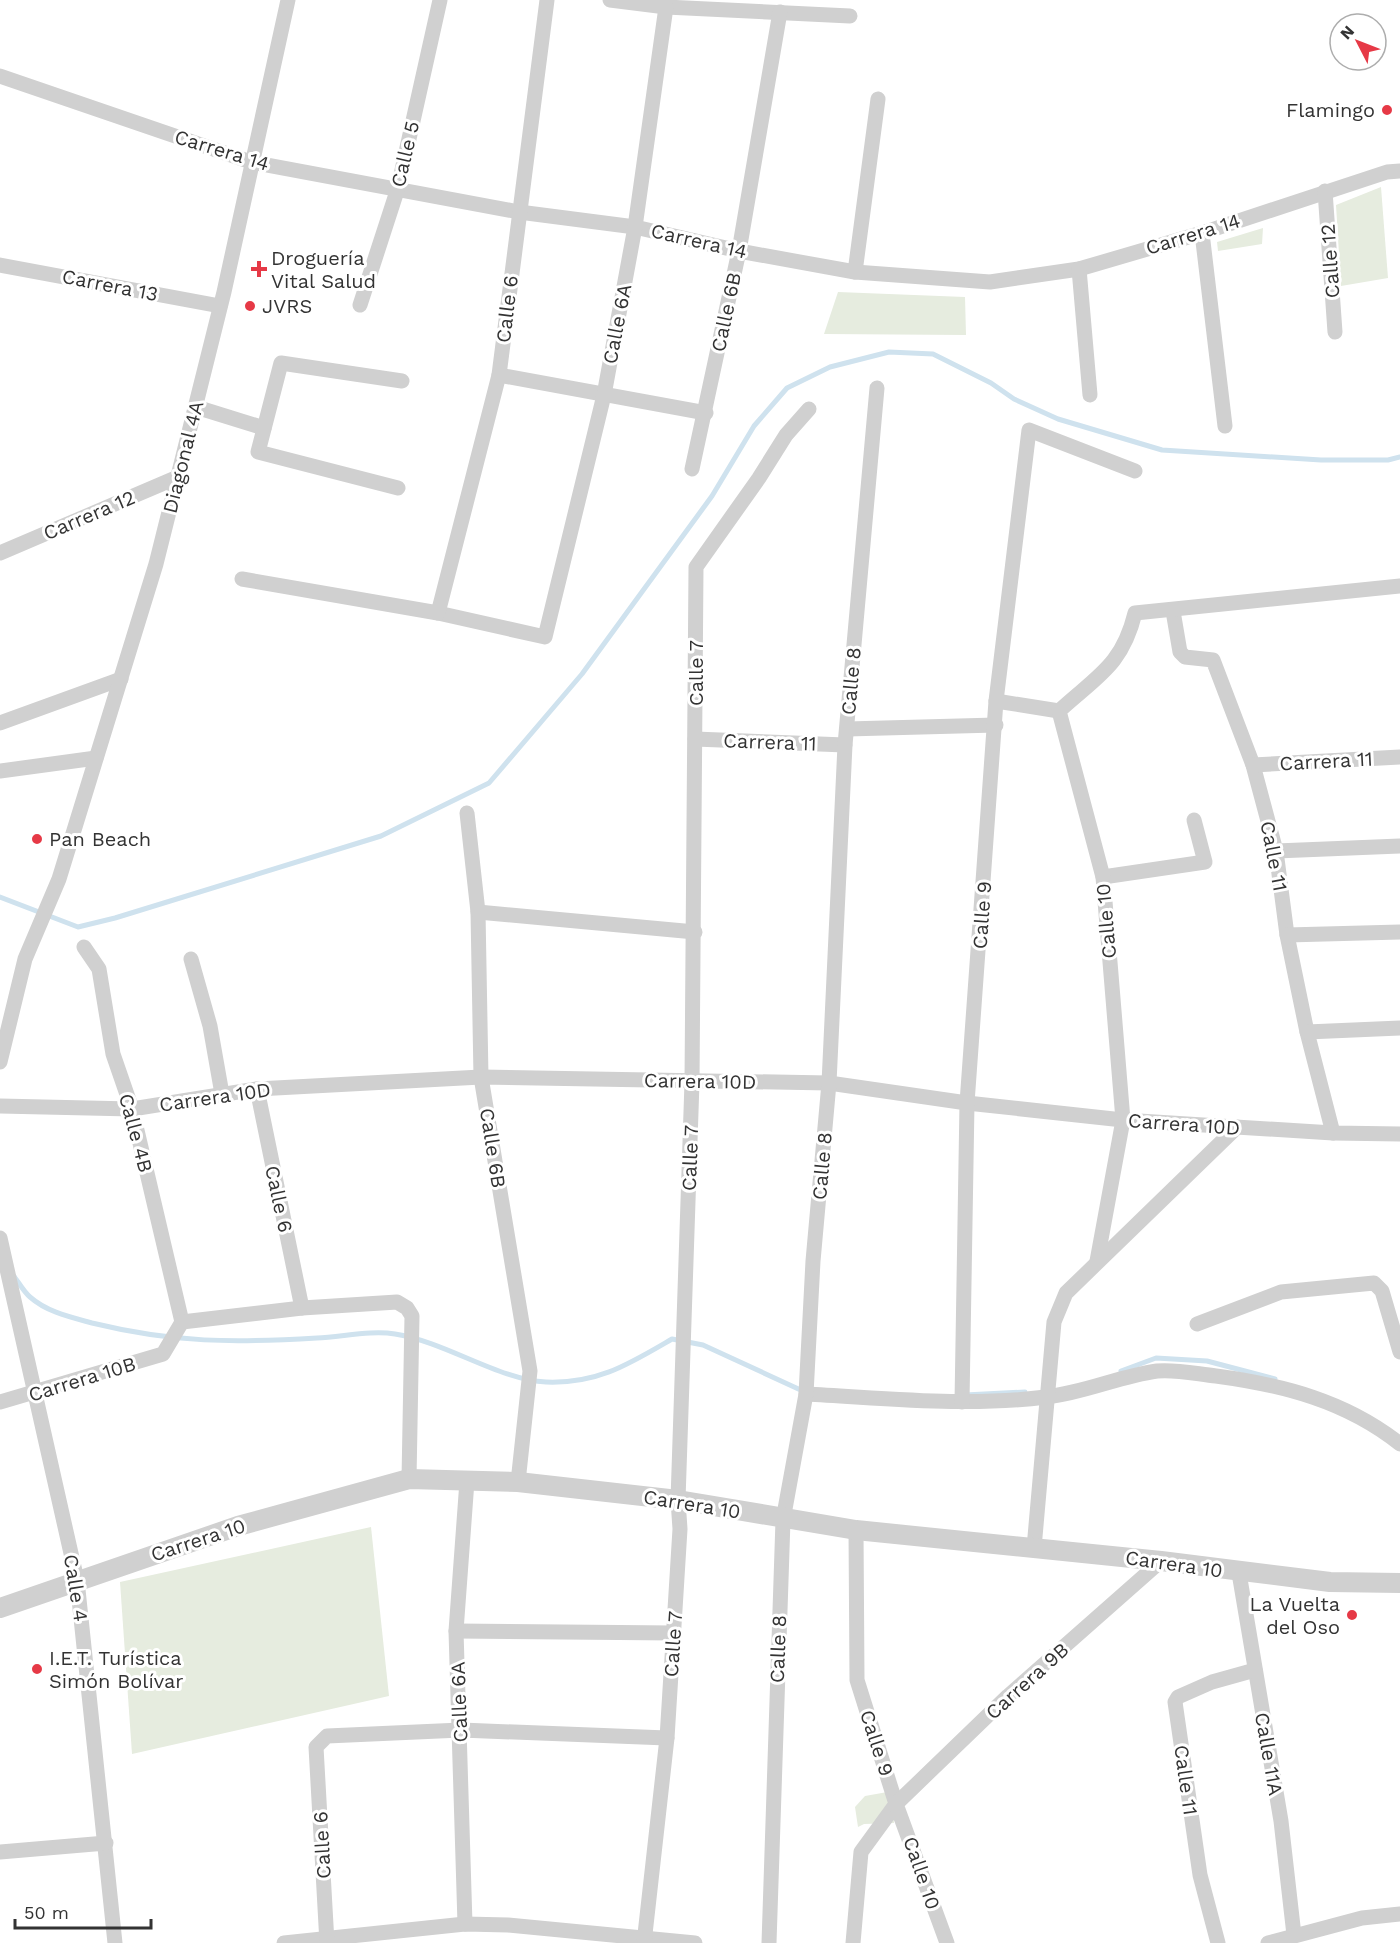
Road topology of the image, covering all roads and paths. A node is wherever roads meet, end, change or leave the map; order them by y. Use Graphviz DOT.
graph roads {
  1 [pos="288,0"];
  2 [pos="440,0"];
  3 [pos="547,0"];
  4 [pos="610,0"];
  5 [pos="666,7"];
  6 [pos="780,12"];
  7 [pos="850,16"];
  8 [pos="0,76"];
  9 [pos="878,99"];
  10 [pos="251,162"];
  11 [pos="1400,171"];
  12 [pos="398,188"];
  13 [pos="1325,191"];
  14 [pos="519,212"];
  15 [pos="636,227"];
  16 [pos="1202,233"];
  17 [pos="739,251"];
  18 [pos="0,265"];
  19 [pos="1079,268"];
  20 [pos="855,272"];
  21 [pos="220,306"];
  22 [pos="360,306"];
  23 [pos="1335,332"];
  24 [pos="499,375"];
  25 [pos="402,381"];
  26 [pos="877,388"];
  27 [pos="604,395"];
  28 [pos="1090,395"];
  29 [pos="196,407"];
  30 [pos="809,409"];
  31 [pos="706,413"];
  32 [pos="1225,426"];
  33 [pos="264,428"];
  34 [pos="692,469"];
  35 [pos="1135,471"];
  36 [pos="178,477"];
  37 [pos="398,488"];
  38 [pos="0,553"];
  39 [pos="242,579"];
  40 [pos="1400,586"];
  41 [pos="1173,611"];
  42 [pos="438,613"];
  43 [pos="121,680"];
  44 [pos="996,701"];
  45 [pos="1059,711"];
  46 [pos="0,723"];
  47 [pos="996,725"];
  48 [pos="847,729"];
  49 [pos="695,739"];
  50 [pos="845,745"];
  51 [pos="1400,757"];
  52 [pos="96,758"];
  53 [pos="1253,765"];
  54 [pos="0,771"];
  55 [pos="467,813"];
  56 [pos="1194,820"];
  57 [pos="1400,846"];
  58 [pos="1276,851"];
  59 [pos="1102,877"];
  60 [pos="478,912"];
  61 [pos="695,932"];
  62 [pos="1400,932"];
  63 [pos="1287,935"];
  64 [pos="84,947"];
  65 [pos="191,958"];
  66 [pos="1400,1028"];
  67 [pos="1307,1032"];
  68 [pos="0,1062"];
  69 [pos="481,1077"];
  70 [pos="692,1082"];
  71 [pos="829,1083"];
  72 [pos="257,1089"];
  73 [pos="222,1094"];
  74 [pos="967,1103"];
  75 [pos="0,1106"];
  76 [pos="132,1109"];
  77 [pos="1123,1120"];
  78 [pos="1237,1127"];
  79 [pos="1333,1133"];
  80 [pos="1400,1134"];
  81 [pos="0,1239"];
  82 [pos="1097,1261"];
  83 [pos="302,1308"];
  84 [pos="1197,1324"];
  85 [pos="181,1325"];
  86 [pos="1400,1352"];
  87 [pos="33,1394"];
  88 [pos="806,1394"];
  89 [pos="1048,1397"];
  90 [pos="0,1402"];
  91 [pos="962,1402"];
  92 [pos="1400,1444"];
  93 [pos="409,1479"];
  94 [pos="466,1480"];
  95 [pos="518,1482"];
  96 [pos="678,1500"];
  97 [pos="783,1520"];
  98 [pos="856,1530"];
  99 [pos="1034,1548"];
  100 [pos="1161,1561"];
  101 [pos="1239,1573"];
  102 [pos="77,1580"];
  103 [pos="1400,1583"];
  104 [pos="0,1608"];
  105 [pos="456,1631"];
  106 [pos="674,1633"];
  107 [pos="1255,1670"];
  108 [pos="461,1730"];
  109 [pos="667,1738"];
  110 [pos="896,1804"];
  111 [pos="106,1843"];
  112 [pos="0,1852"];
  113 [pos="1400,1914"];
  114 [pos="465,1924"];
  115 [pos="1294,1935"];
  116 [pos="327,1940"];
  117 [pos="644,1941"];
  118 [pos="115,1943"];
  119 [pos="284,1943"];
  120 [pos="695,1943"];
  121 [pos="769,1943"];
  122 [pos="853,1943"];
  123 [pos="947,1943"];
  124 [pos="1218,1943"];
  125 [pos="1268,1943"];
  1 -- 10 [label="street, Diagonal 4A"];
  2 -- 12 [label="street, Calle 5"];
  3 -- 14 [label="street, Calle 6"];
  4 -- 5 [label="street"];
  5 -- 6 [label="street"];
  5 -- 15 [label="street, Calle 6A"];
  6 -- 7 [label="street"];
  6 -- 17 [label="street, Calle 6B"];
  8 -- 10 [label="street, Carrera 14"];
  9 -- 20 [label="street"];
  10 -- 12 [label="street, Carrera 14"];
  10 -- 21 [label="street, Diagonal 4A"];
  11 -- 13 [label="street, Carrera 14"];
  12 -- 14 [label="street, Carrera 14"];
  12 -- 22 [label="street, Calle 5"];
  13 -- 16 [label="street, Carrera 14"];
  13 -- 23 [label="street, Calle 12"];
  14 -- 15 [label="street, Carrera 14"];
  14 -- 24 [label="street, Calle 6"];
  15 -- 17 [label="street, Carrera 14"];
  15 -- 27 [label="street, Calle 6A"];
  16 -- 19 [label="street, Carrera 14"];
  16 -- 32 [label="street"];
  17 -- 20 [label="street, Carrera 14"];
  17 -- 31 [label="street, Calle 6B"];
  18 -- 21 [label="street, Carrera 13"];
  19 -- 20 [label="street, Carrera 14"];
  19 -- 28 [label="street"];
  21 -- 29 [label="street, Diagonal 4A"];
  24 -- 27 [label="street"];
  24 -- 42 [label="street, Calle 6"];
  25 -- 33 [label="street"];
  26 -- 48 [label="street, Calle 8"];
  27 -- 31 [label="street"];
  27 -- 42 [label="street, Calle 6A"];
  29 -- 33 [label="street"];
  29 -- 36 [label="street, Diagonal 4A"];
  30 -- 49 [label="street, Calle 7"];
  31 -- 34 [label="street, Calle 6B"];
  33 -- 37 [label="street"];
  35 -- 44 [label="street, Calle 9"];
  36 -- 38 [label="street, Carrera 12"];
  36 -- 43 [label="street, Diagonal 4A"];
  39 -- 42 [label="street"];
  40 -- 41 [label="street"];
  41 -- 45 [label="street"];
  41 -- 53 [label="street, Calle 11"];
  43 -- 46 [label="street"];
  43 -- 52 [label="street, Diagonal 4A"];
  44 -- 45 [label="street"];
  44 -- 47 [label="street, Calle 9"];
  45 -- 59 [label="street, Calle 10"];
  47 -- 48 [label="street"];
  47 -- 74 [label="street, Calle 9"];
  48 -- 50 [label="street, Calle 8"];
  49 -- 50 [label="street, Carrera 11"];
  49 -- 61 [label="street, Calle 7"];
  50 -- 71 [label="street, Calle 8"];
  51 -- 53 [label="street, Carrera 11"];
  52 -- 54 [label="street"];
  52 -- 68 [label="street, Diagonal 4A"];
  53 -- 58 [label="street, Calle 11"];
  55 -- 60 [label="street, Calle 6B"];
  56 -- 59 [label="street"];
  57 -- 58 [label="street"];
  58 -- 63 [label="street, Calle 11"];
  59 -- 77 [label="street, Calle 10"];
  60 -- 61 [label="street"];
  60 -- 69 [label="street, Calle 6B"];
  61 -- 70 [label="street, Calle 7"];
  62 -- 63 [label="street"];
  63 -- 67 [label="street, Calle 11"];
  64 -- 76 [label="street, Calle 4B"];
  65 -- 73 [label="street"];
  66 -- 67 [label="street"];
  67 -- 79 [label="street, Calle 11"];
  69 -- 70 [label="street, Carrera 10D"];
  69 -- 72 [label="street, Carrera 10D"];
  69 -- 95 [label="street, Calle 6B"];
  70 -- 71 [label="street, Carrera 10D"];
  70 -- 96 [label="street, Calle 7"];
  71 -- 74 [label="street, Carrera 10D"];
  71 -- 88 [label="street, Calle 8"];
  72 -- 73 [label="street, Carrera 10D"];
  72 -- 83 [label="street, Calle 6"];
  73 -- 76 [label="street, Carrera 10D"];
  74 -- 77 [label="street, Carrera 10D"];
  74 -- 91 [label="street, Calle 9"];
  75 -- 76 [label="street, Carrera 10D"];
  76 -- 85 [label="street, Calle 4B"];
  77 -- 78 [label="street, Carrera 10D"];
  77 -- 82 [label="street, Calle 10"];
  78 -- 79 [label="street, Carrera 10D"];
  78 -- 82 [label="street"];
  79 -- 80 [label="street, Carrera 10D"];
  81 -- 87 [label="street, Calle 4"];
  82 -- 89 [label="street"];
  83 -- 85 [label="street"];
  83 -- 93 [label="street"];
  84 -- 86 [label="street"];
  85 -- 87 [label="street, Carrera 10B"];
  87 -- 90 [label="street, Carrera 10B"];
  87 -- 102 [label="street, Calle 4"];
  88 -- 91 [label="street"];
  88 -- 97 [label="street, Calle 8"];
  89 -- 91 [label="street"];
  89 -- 92 [label="street"];
  89 -- 99 [label="street"];
  93 -- 94 [label="street, Carrera 10"];
  93 -- 102 [label="street, Carrera 10"];
  94 -- 95 [label="street, Carrera 10"];
  94 -- 105 [label="street, Calle 6A"];
  95 -- 96 [label="street, Carrera 10"];
  96 -- 97 [label="street, Carrera 10"];
  96 -- 106 [label="street, Calle 7"];
  97 -- 98 [label="street, Carrera 10"];
  97 -- 121 [label="street, Calle 8"];
  98 -- 99 [label="street, Carrera 10"];
  98 -- 110 [label="street, Calle 9"];
  99 -- 100 [label="street, Carrera 10"];
  100 -- 101 [label="street, Carrera 10"];
  100 -- 110 [label="street, Carrera 9B"];
  101 -- 103 [label="street, Carrera 10"];
  101 -- 107 [label="street, Calle 11A"];
  102 -- 104 [label="street, Carrera 10"];
  102 -- 111 [label="street, Calle 4"];
  105 -- 106 [label="street"];
  105 -- 108 [label="street, Calle 6A"];
  106 -- 109 [label="street, Calle 7"];
  107 -- 115 [label="street, Calle 11A"];
  107 -- 124 [label="street, Calle 11"];
  108 -- 109 [label="street"];
  108 -- 114 [label="street, Calle 6A"];
  108 -- 116 [label="street, Calle 6"];
  109 -- 117 [label="street, Calle 7"];
  110 -- 122 [label="street"];
  110 -- 123 [label="street, Calle 10"];
  111 -- 112 [label="street"];
  111 -- 118 [label="street, Calle 4"];
  113 -- 115 [label="street"];
  114 -- 116 [label="street"];
  114 -- 117 [label="street"];
  115 -- 125 [label="street"];
  116 -- 119 [label="street"];
  117 -- 120 [label="street"];
}
